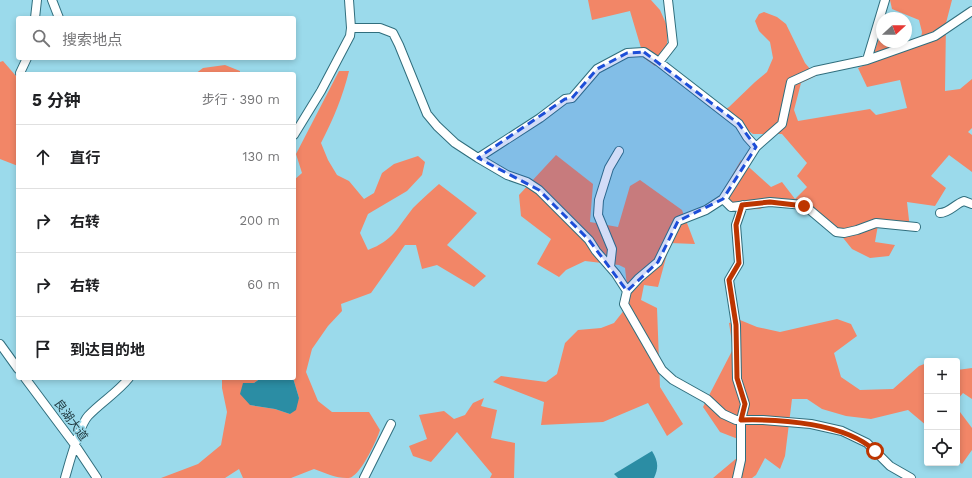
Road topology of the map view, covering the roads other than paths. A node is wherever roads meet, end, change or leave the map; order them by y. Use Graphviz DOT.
graph roads {
  1 [pos="37,0"];
  2 [pos="52,0"];
  3 [pos="349,0"];
  4 [pos="668,0"];
  5 [pos="885,0"];
  6 [pos="972,11"];
  7 [pos="35,16"];
  8 [pos="58,16"];
  9 [pos="351,28"];
  10 [pos="26,60"];
  11 [pos="867,60"];
  12 [pos="659,62"];
  13 [pos="20,72"];
  14 [pos="296,132"];
  15 [pos="756,147"];
  16 [pos="618,151"];
  17 [pos="478,158"];
  18 [pos="723,199"];
  19 [pos="972,204"];
  20 [pos="742,205"];
  21 [pos="940,213"];
  22 [pos="916,227"];
  23 [pos="610,267"];
  24 [pos="627,291"];
  25 [pos="0,344"];
  26 [pos="16,365"];
  27 [pos="26,380"];
  28 [pos="127,380"];
  29 [pos="738,420"];
  30 [pos="391,424"];
  31 [pos="75,445"];
  32 [pos="65,478"];
  33 [pos="97,478"];
  34 [pos="364,478"];
  35 [pos="737,478"];
  36 [pos="911,478"];
  1 -- 7 [label="street"];
  2 -- 8 [label="street"];
  3 -- 9 [label="street"];
  4 -- 12 [label="street"];
  5 -- 11 [label="street"];
  6 -- 11 [label="street"];
  9 -- 14 [label="street"];
  9 -- 17 [label="street"];
  10 -- 13 [label="street"];
  11 -- 15 [label="street"];
  12 -- 15 [label="street"];
  12 -- 17 [label="street"];
  15 -- 18 [label="street"];
  16 -- 23 [label="street"];
  17 -- 23 [label="street"];
  18 -- 20 [label="street"];
  18 -- 24 [label="street"];
  19 -- 21 [label="street"];
  20 -- 22 [label="street"];
  20 -- 29 [label="street"];
  23 -- 24 [label="street"];
  24 -- 29 [label="street"];
  25 -- 26 [label="street"];
  27 -- 31 [label="street, 良湖大道"];
  28 -- 31 [label="street"];
  29 -- 35 [label="street"];
  29 -- 36 [label="street"];
  30 -- 34 [label="street"];
  31 -- 32 [label="street"];
  31 -- 33 [label="street, 良湖大道"];
}
